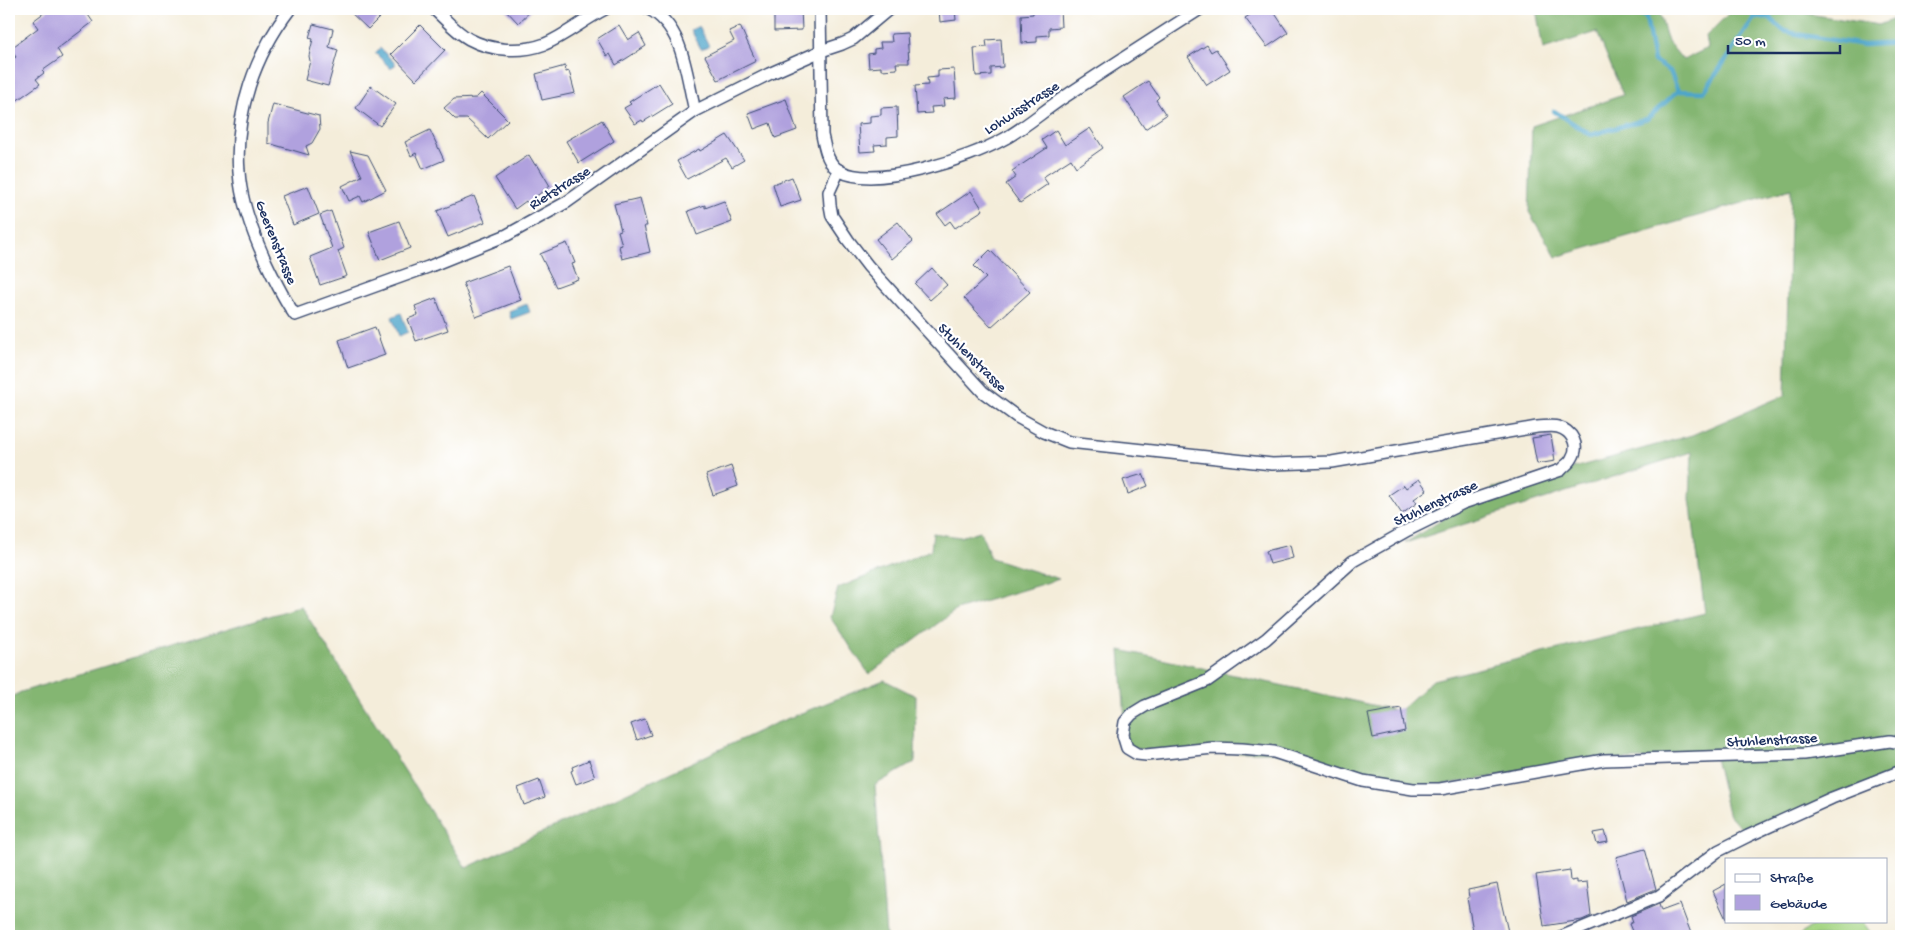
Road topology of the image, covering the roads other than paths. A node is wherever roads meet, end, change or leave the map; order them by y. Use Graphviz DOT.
graph roads {
  1 [pos="290,9"];
  2 [pos="434,9"];
  3 [pos="605,9"];
  4 [pos="648,9"];
  5 [pos="820,9"];
  6 [pos="889,9"];
  7 [pos="1200,9"];
  8 [pos="821,51"];
  9 [pos="695,111"];
  10 [pos="839,170"];
  11 [pos="295,315"];
  12 [pos="1901,743"];
  13 [pos="1901,771"];
  14 [pos="1563,936"];
  1 -- 11 [label="street, Geerenstrasse"];
  2 -- 3 [label="street"];
  4 -- 9 [label="street"];
  5 -- 8 [label="street"];
  6 -- 8 [label="street, Rietstrasse"];
  7 -- 10 [label="street, Lohwisstrasse"];
  8 -- 9 [label="street, Rietstrasse"];
  8 -- 10 [label="street"];
  9 -- 11 [label="street, Rietstrasse"];
  10 -- 12 [label="street, Stuhlenstrasse"];
  13 -- 14 [label="street"];
}
